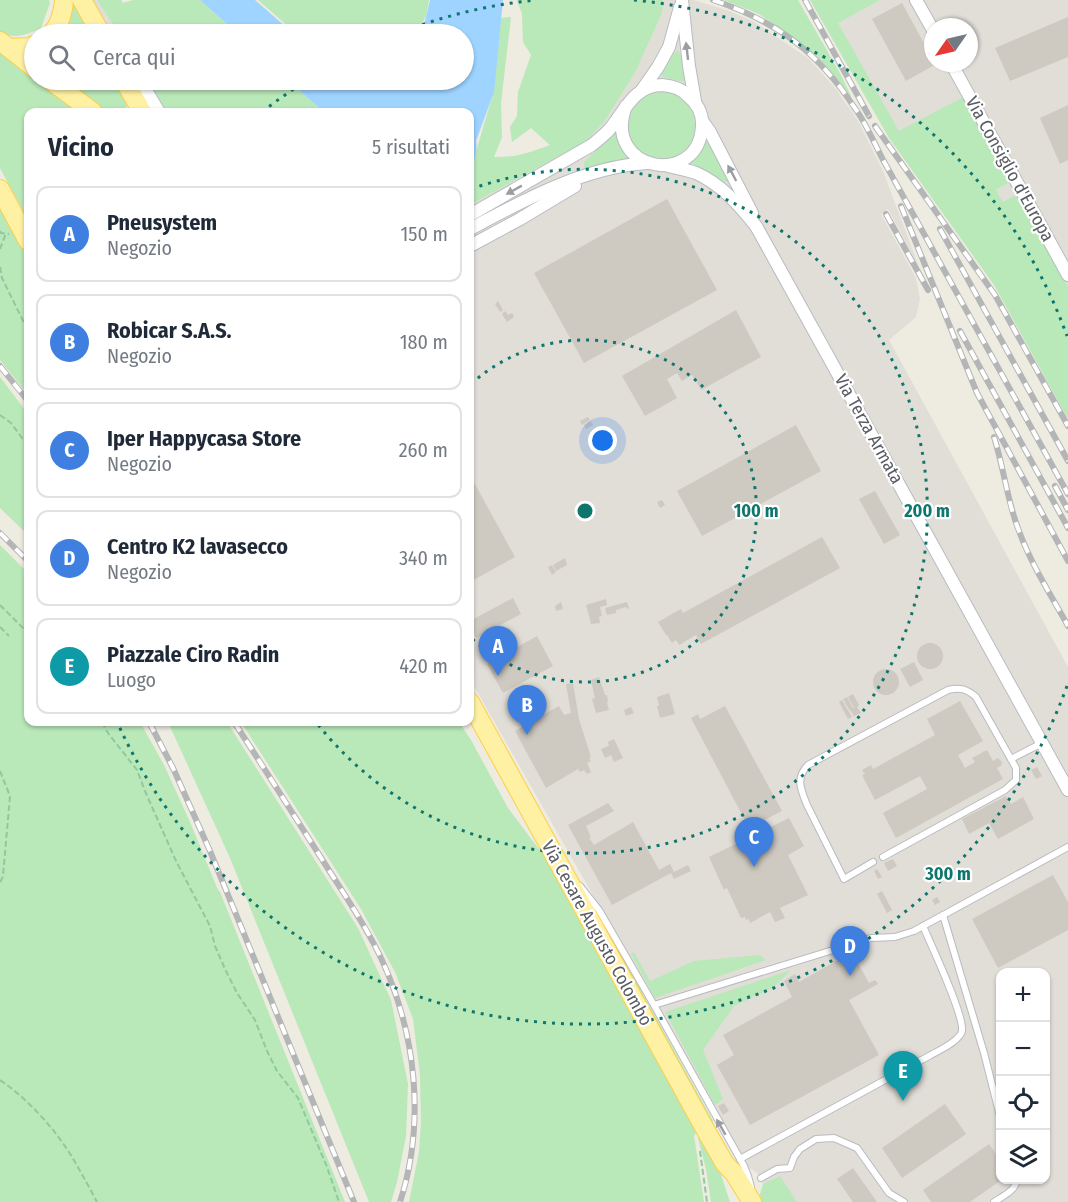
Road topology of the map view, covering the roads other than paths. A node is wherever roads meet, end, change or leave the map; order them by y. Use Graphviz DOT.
graph roads {
  1 [pos="64,0"];
  2 [pos="682,0"];
  3 [pos="916,0"];
  4 [pos="83,1"];
  5 [pos="926,18"];
  6 [pos="59,24"];
  7 [pos="96,24"];
  8 [pos="100,24"];
  9 [pos="4,45"];
  10 [pos="24,47"];
  11 [pos="24,60"];
  12 [pos="956,72"];
  13 [pos="63,90"];
  14 [pos="130,90"];
  15 [pos="146,90"];
  16 [pos="642,90"];
  17 [pos="695,101"];
  18 [pos="626,106"];
  19 [pos="88,108"];
  20 [pos="140,108"];
  21 [pos="157,108"];
  22 [pos="703,123"];
  23 [pos="592,146"];
  24 [pos="647,163"];
  25 [pos="668,166"];
  26 [pos="607,170"];
  27 [pos="0,189"];
  28 [pos="524,201"];
  29 [pos="474,213"];
  30 [pos="756,226"];
  31 [pos="474,227"];
  32 [pos="24,234"];
  33 [pos="474,244"];
  34 [pos="1068,275"];
  35 [pos="474,709"];
  36 [pos="469,726"];
  37 [pos="1042,743"];
  38 [pos="1011,759"];
  39 [pos="1068,790"];
  40 [pos="524,799"];
  41 [pos="1068,847"];
  42 [pos="883,857"];
  43 [pos="873,862"];
  44 [pos="560,866"];
  45 [pos="943,915"];
  46 [pos="923,926"];
  47 [pos="654,1005"];
  48 [pos="996,1100"];
  49 [pos="732,1161"];
  50 [pos="761,1178"];
  51 [pos="1016,1184"];
  52 [pos="747,1201"];
  53 [pos="904,1202"];
  54 [pos="994,1202"];
  1 -- 6 [label="main road"];
  2 -- 16 [label="street"];
  17 -- 2 [label="street, one-way"];
  3 -- 5 [label="street"];
  4 -- 7 [label="main road"];
  4 -- 8 [label="street"];
  9 -- 10 [label="main road"];
  9 -- 11 [label="main road"];
  12 -- 34 [label="street, Via Consiglio d'Europa"];
  13 -- 19 [label="main road"];
  14 -- 20 [label="main road"];
  15 -- 21 [label="street"];
  16 -- 17 [label="street"];
  16 -- 18 [label="street, Via Terza Armata"];
  17 -- 22 [label="street, Via Terza Armata"];
  18 -- 23 [label="street, Via Terza Armata"];
  18 -- 24 [label="street"];
  22 -- 25 [label="street"];
  30 -- 22 [label="street, Via Terza Armata, one-way"];
  23 -- 28 [label="street, Via Terza Armata"];
  23 -- 29 [label="street, Via Terza Armata, one-way"];
  24 -- 25 [label="street, Via Terza Armata"];
  24 -- 26 [label="street, Via Terza Armata"];
  25 -- 30 [label="street, Via Terza Armata"];
  26 -- 28 [label="street, Via Terza Armata"];
  26 -- 33 [label="street, Via Terza Armata"];
  27 -- 32 [label="main road"];
  28 -- 31 [label="street, Via Terza Armata"];
  30 -- 37 [label="street, Via Terza Armata"];
  35 -- 40 [label="main road, Via Cesare Augusto Colombo"];
  36 -- 40 [label="main road"];
  37 -- 38 [label="lane"];
  37 -- 39 [label="street, Via Terza Armata"];
  38 -- 42 [label="lane"];
  38 -- 43 [label="lane"];
  40 -- 44 [label="main road, Via Cesare Augusto Colombo"];
  41 -- 45 [label="lane"];
  44 -- 47 [label="lane"];
  44 -- 49 [label="main road, Via Cesare Augusto Colombo"];
  45 -- 46 [label="lane"];
  45 -- 48 [label="lane"];
  46 -- 47 [label="lane"];
  46 -- 49 [label="lane"];
  49 -- 47 [label="lane, one-way"];
  49 -- 52 [label="main road, Via Cesare Augusto Colombo"];
  50 -- 53 [label="lane"];
  51 -- 54 [label="lane"];
}
